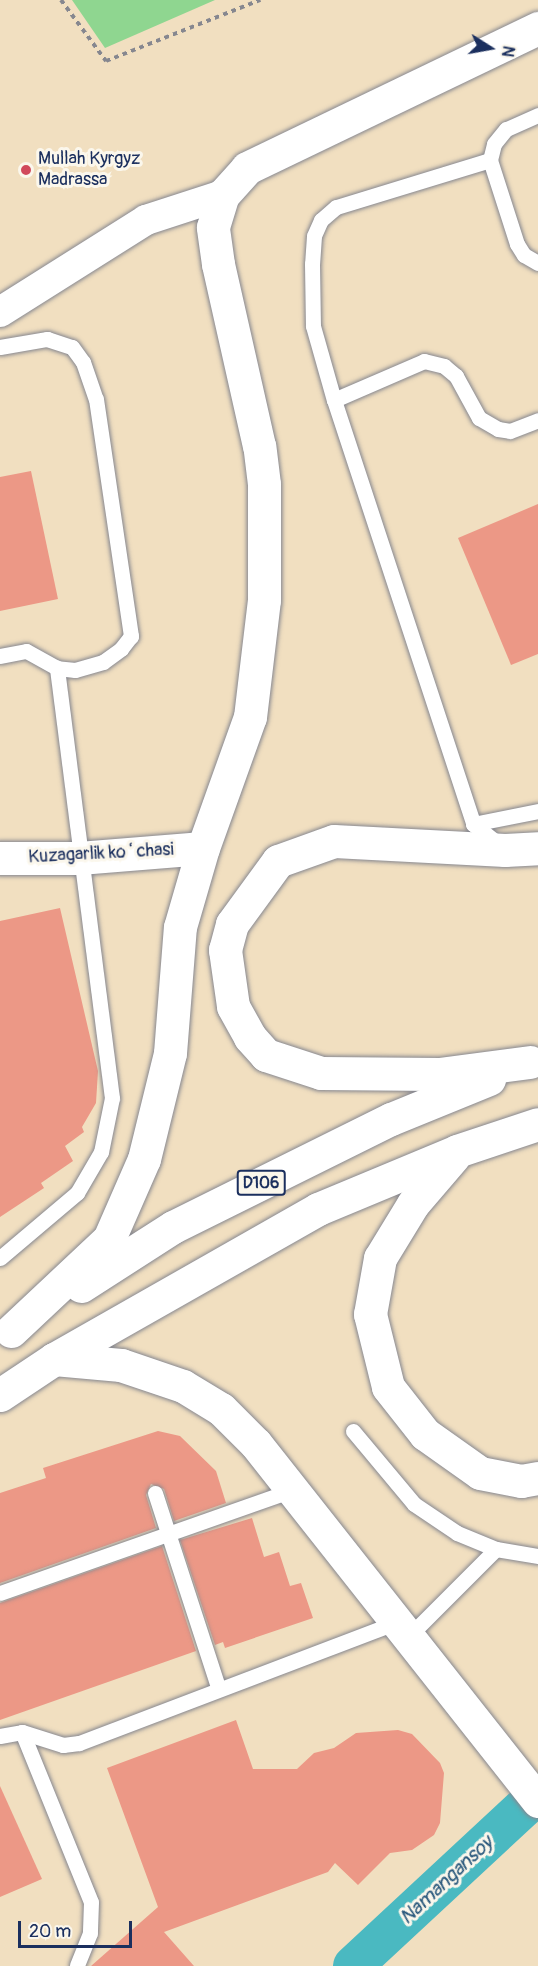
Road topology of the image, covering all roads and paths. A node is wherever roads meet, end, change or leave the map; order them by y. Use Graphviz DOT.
graph roads {
  1 [pos="61,0"];
  2 [pos="260,0"];
  3 [pos="538,28"];
  4 [pos="538,115"];
  5 [pos="490,160"];
  6 [pos="223,195"];
  7 [pos="538,263"];
  8 [pos="0,312"];
  9 [pos="0,347"];
  10 [pos="334,400"];
  11 [pos="538,420"];
  12 [pos="0,656"];
  13 [pos="57,668"];
  14 [pos="538,811"];
  15 [pos="473,824"];
  16 [pos="203,848"];
  17 [pos="538,848"];
  18 [pos="505,850"];
  19 [pos="0,858"];
  20 [pos="79,858"];
  21 [pos="534,1061"];
  22 [pos="538,1124"];
  23 [pos="457,1151"];
  24 [pos="0,1258"];
  25 [pos="6,1335"];
  26 [pos="54,1359"];
  27 [pos="0,1395"];
  28 [pos="352,1431"];
  29 [pos="538,1478"];
  30 [pos="293,1490"];
  31 [pos="155,1493"];
  32 [pos="169,1536"];
  33 [pos="496,1549"];
  34 [pos="538,1556"];
  35 [pos="0,1593"];
  36 [pos="402,1630"];
  37 [pos="218,1687"];
  38 [pos="22,1732"];
  39 [pos="0,1736"];
  40 [pos="538,1801"];
  41 [pos="77,1966"];
  1 -- 2 [label="path"];
  3 -- 6 [label="main road"];
  4 -- 5 [label="lane"];
  5 -- 7 [label="lane"];
  5 -- 10 [label="lane"];
  6 -- 8 [label="street"];
  6 -- 16 [label="main road"];
  9 -- 13 [label="lane"];
  10 -- 11 [label="lane"];
  10 -- 15 [label="lane"];
  12 -- 13 [label="lane"];
  13 -- 20 [label="lane"];
  14 -- 15 [label="lane"];
  15 -- 18 [label="lane"];
  16 -- 20 [label="main road, Kuzagarlik koʻchasi"];
  16 -- 25 [label="main road"];
  17 -- 18 [label="main road"];
  18 -- 21 [label="main road"];
  19 -- 20 [label="main road, Kuzagarlik koʻchasi"];
  20 -- 24 [label="lane"];
  21 -- 25 [label="main road, D106"];
  22 -- 23 [label="main road, D106"];
  23 -- 26 [label="main road, D106"];
  23 -- 29 [label="main road"];
  26 -- 27 [label="main road, D106"];
  26 -- 30 [label="main road"];
  28 -- 33 [label="lane"];
  30 -- 32 [label="lane"];
  30 -- 36 [label="main road"];
  31 -- 32 [label="lane"];
  32 -- 35 [label="lane"];
  32 -- 37 [label="lane"];
  33 -- 34 [label="lane"];
  33 -- 36 [label="lane"];
  36 -- 37 [label="lane"];
  36 -- 40 [label="main road"];
  37 -- 38 [label="lane"];
  38 -- 39 [label="lane"];
  38 -- 41 [label="lane"];
}
